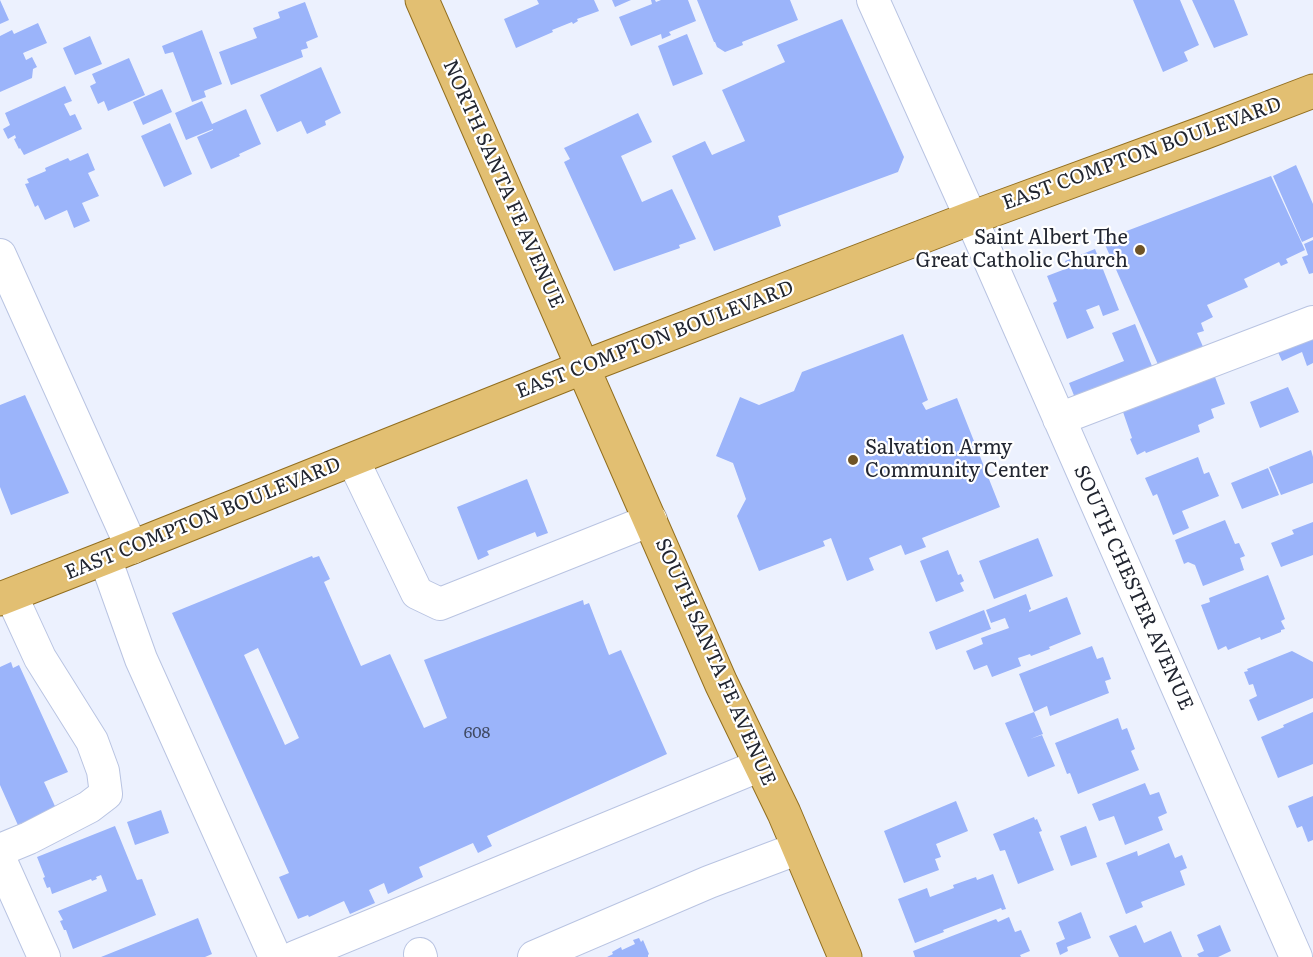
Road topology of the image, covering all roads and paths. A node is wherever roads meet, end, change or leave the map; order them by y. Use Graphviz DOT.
graph roads {
  1 [pos="422,0"];
  2 [pos="873,0"];
  3 [pos="1313,91"];
  4 [pos="971,218"];
  5 [pos="0,255"];
  6 [pos="1313,322"];
  7 [pos="584,367"];
  8 [pos="1059,419"];
  9 [pos="353,460"];
  10 [pos="651,520"];
  11 [pos="118,553"];
  12 [pos="6,597"];
  13 [pos="761,765"];
  14 [pos="799,848"];
  15 [pos="0,850"];
  16 [pos="0,860"];
  17 [pos="44,957"];
  18 [pos="275,957"];
  19 [pos="295,957"];
  20 [pos="534,957"];
  21 [pos="845,957"];
  22 [pos="1296,957"];
  1 -- 7 [label="main road, NORTH SANTA FE AVENUE"];
  2 -- 4 [label="street, SOUTH CHESTER AVENUE"];
  3 -- 4 [label="main road, EAST COMPTON BOULEVARD"];
  4 -- 7 [label="main road, EAST COMPTON BOULEVARD"];
  4 -- 8 [label="street, SOUTH CHESTER AVENUE"];
  5 -- 11 [label="street"];
  6 -- 8 [label="street"];
  7 -- 9 [label="main road, EAST COMPTON BOULEVARD"];
  7 -- 10 [label="main road, SOUTH SANTA FE AVENUE"];
  8 -- 22 [label="street, SOUTH CHESTER AVENUE"];
  9 -- 10 [label="street"];
  9 -- 11 [label="main road, EAST COMPTON BOULEVARD"];
  10 -- 13 [label="main road, SOUTH SANTA FE AVENUE"];
  11 -- 12 [label="main road, EAST COMPTON BOULEVARD"];
  11 -- 18 [label="street"];
  12 -- 15 [label="street"];
  13 -- 14 [label="main road, SOUTH SANTA FE AVENUE"];
  13 -- 19 [label="street"];
  14 -- 20 [label="street"];
  14 -- 21 [label="main road, SOUTH SANTA FE AVENUE"];
  16 -- 17 [label="street"];
}
